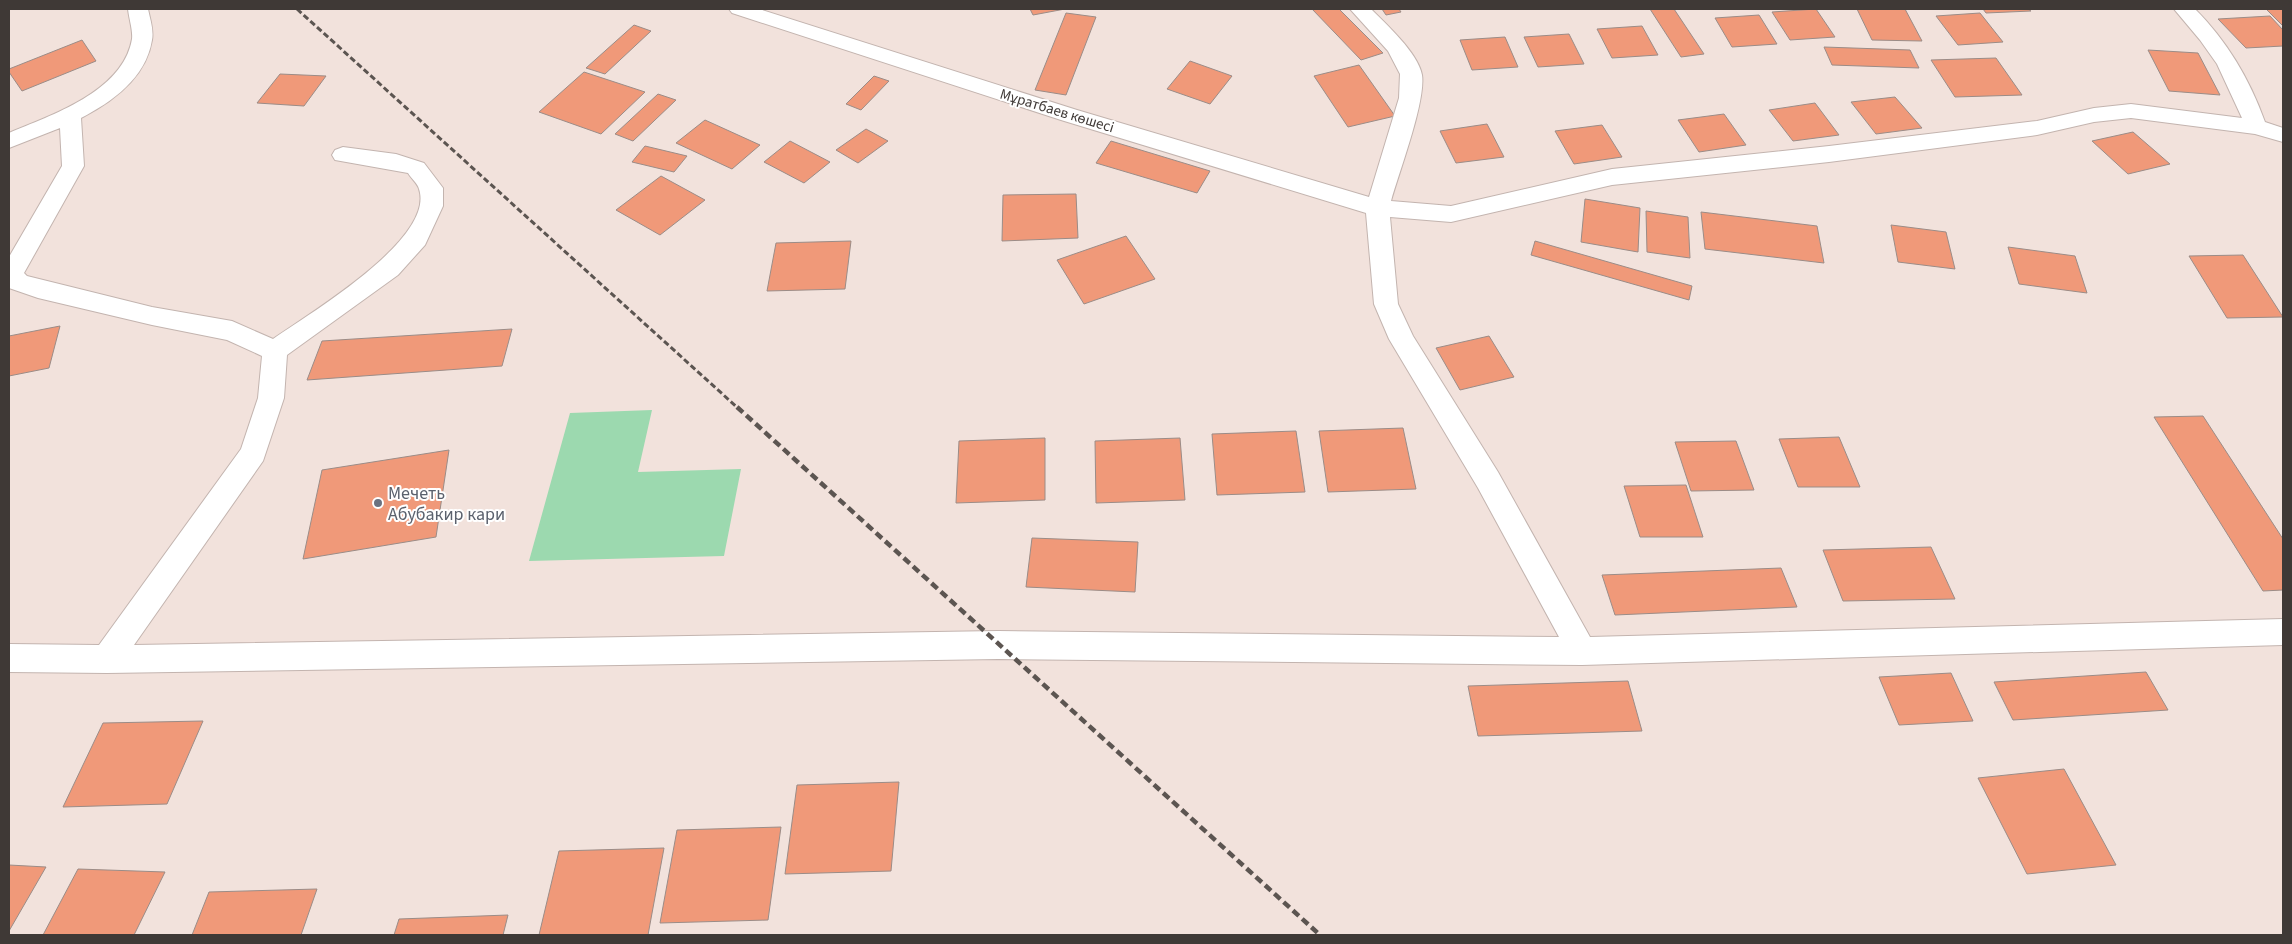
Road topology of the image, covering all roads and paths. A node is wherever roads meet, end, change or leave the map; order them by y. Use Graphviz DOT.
graph roads {
  1 [pos="138,9"];
  2 [pos="739,9"];
  3 [pos="1360,9"];
  4 [pos="2184,9"];
  5 [pos="70,114"];
  6 [pos="2256,127"];
  7 [pos="2283,135"];
  8 [pos="9,141"];
  9 [pos="343,156"];
  10 [pos="1377,208"];
  11 [pos="275,351"];
  12 [pos="2283,632"];
  13 [pos="1582,651"];
  14 [pos="9,658"];
  15 [pos="107,659"];
  1 -- 5 [label="street"];
  2 -- 10 [label="street, Мұратбаев көшесі"];
  3 -- 10 [label="street"];
  4 -- 6 [label="street"];
  5 -- 8 [label="street"];
  5 -- 11 [label="street"];
  6 -- 7 [label="street, Мұратбаев көшесі"];
  6 -- 10 [label="street, Мұратбаев көшесі"];
  9 -- 11 [label="street"];
  10 -- 13 [label="street"];
  11 -- 15 [label="street"];
  12 -- 13 [label="street"];
  13 -- 15 [label="street"];
  14 -- 15 [label="street"];
}
